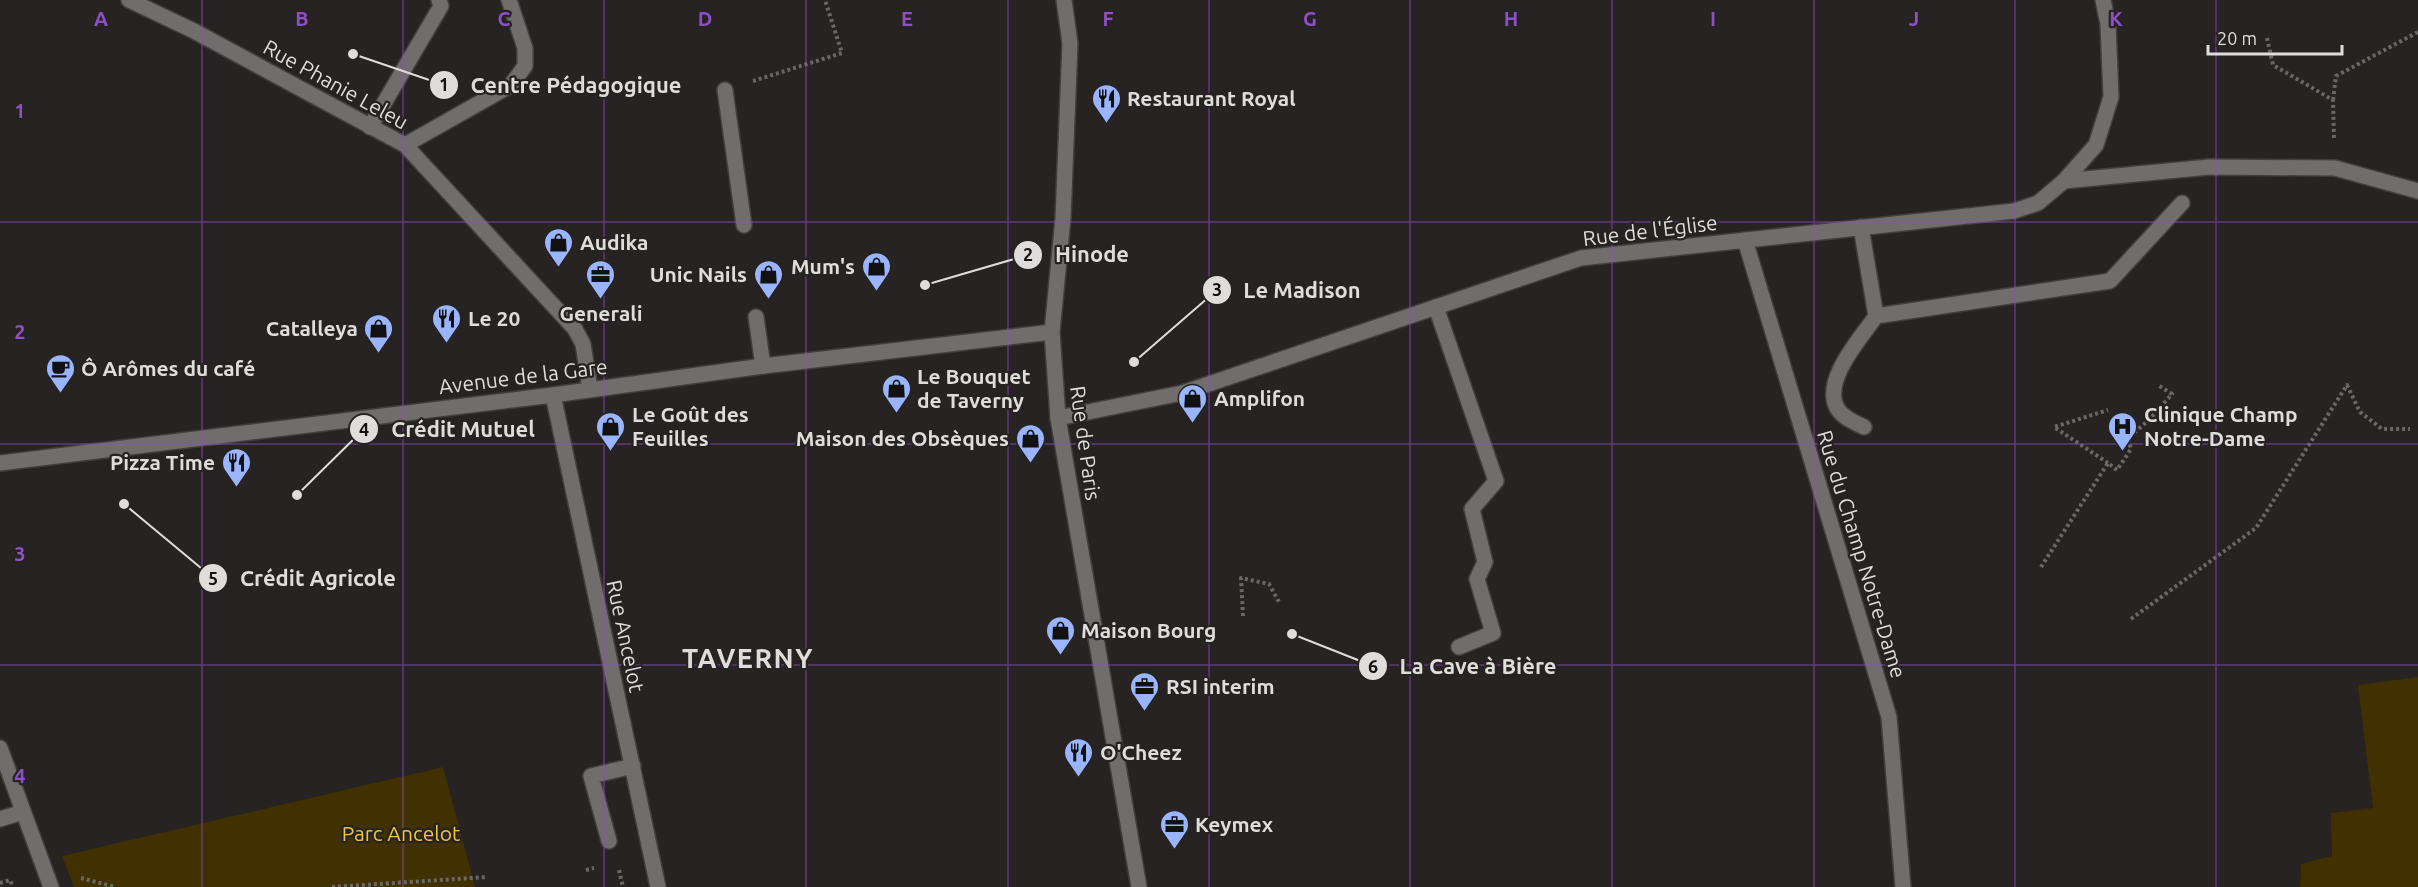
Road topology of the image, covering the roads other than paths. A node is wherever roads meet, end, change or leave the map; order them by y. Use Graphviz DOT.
graph roads {
  1 [pos="129,0"];
  2 [pos="439,0"];
  3 [pos="509,0"];
  4 [pos="1064,0"];
  5 [pos="2103,0"];
  6 [pos="725,90"];
  7 [pos="369,127"];
  8 [pos="405,145"];
  9 [pos="2064,182"];
  10 [pos="2418,191"];
  11 [pos="2182,203"];
  12 [pos="744,225"];
  13 [pos="1861,228"];
  14 [pos="1745,240"];
  15 [pos="1436,307"];
  16 [pos="1876,316"];
  17 [pos="756,317"];
  18 [pos="1052,332"];
  19 [pos="763,366"];
  20 [pos="590,389"];
  21 [pos="553,395"];
  22 [pos="1058,418"];
  23 [pos="1864,427"];
  24 [pos="0,463"];
  25 [pos="1459,646"];
  26 [pos="0,748"];
  27 [pos="633,766"];
  28 [pos="23,812"];
  29 [pos="0,819"];
  30 [pos="609,841"];
  31 [pos="51,887"];
  32 [pos="658,887"];
  33 [pos="1139,887"];
  34 [pos="1903,887"];
  1 -- 7 [label="street, Rue Phanie Leleu"];
  2 -- 7 [label="street"];
  3 -- 8 [label="street"];
  4 -- 18 [label="street, Rue de Paris"];
  5 -- 9 [label="street, Rue de l'Église"];
  6 -- 12 [label="street"];
  7 -- 8 [label="street, Rue Phanie Leleu"];
  8 -- 20 [label="street, Rue Phanie Leleu"];
  9 -- 10 [label="street"];
  9 -- 13 [label="street, Rue de l'Église"];
  11 -- 16 [label="street"];
  13 -- 14 [label="street, Rue de l'Église"];
  13 -- 16 [label="street"];
  14 -- 15 [label="street, Rue de l'Église"];
  14 -- 34 [label="street, Rue du Champ Notre-Dame"];
  15 -- 22 [label="street, Rue de l'Église"];
  15 -- 25 [label="street"];
  16 -- 23 [label="street"];
  17 -- 19 [label="street"];
  18 -- 19 [label="street, Avenue de la Gare"];
  18 -- 22 [label="street, Rue de Paris"];
  19 -- 20 [label="street, Avenue de la Gare"];
  20 -- 21 [label="street, Avenue de la Gare"];
  21 -- 24 [label="street, Avenue de la Gare"];
  21 -- 27 [label="street, Rue Ancelot"];
  22 -- 33 [label="street, Rue de Paris"];
  26 -- 28 [label="street"];
  27 -- 30 [label="street"];
  27 -- 32 [label="street, Rue Ancelot"];
  28 -- 29 [label="street"];
  28 -- 31 [label="street"];
}
